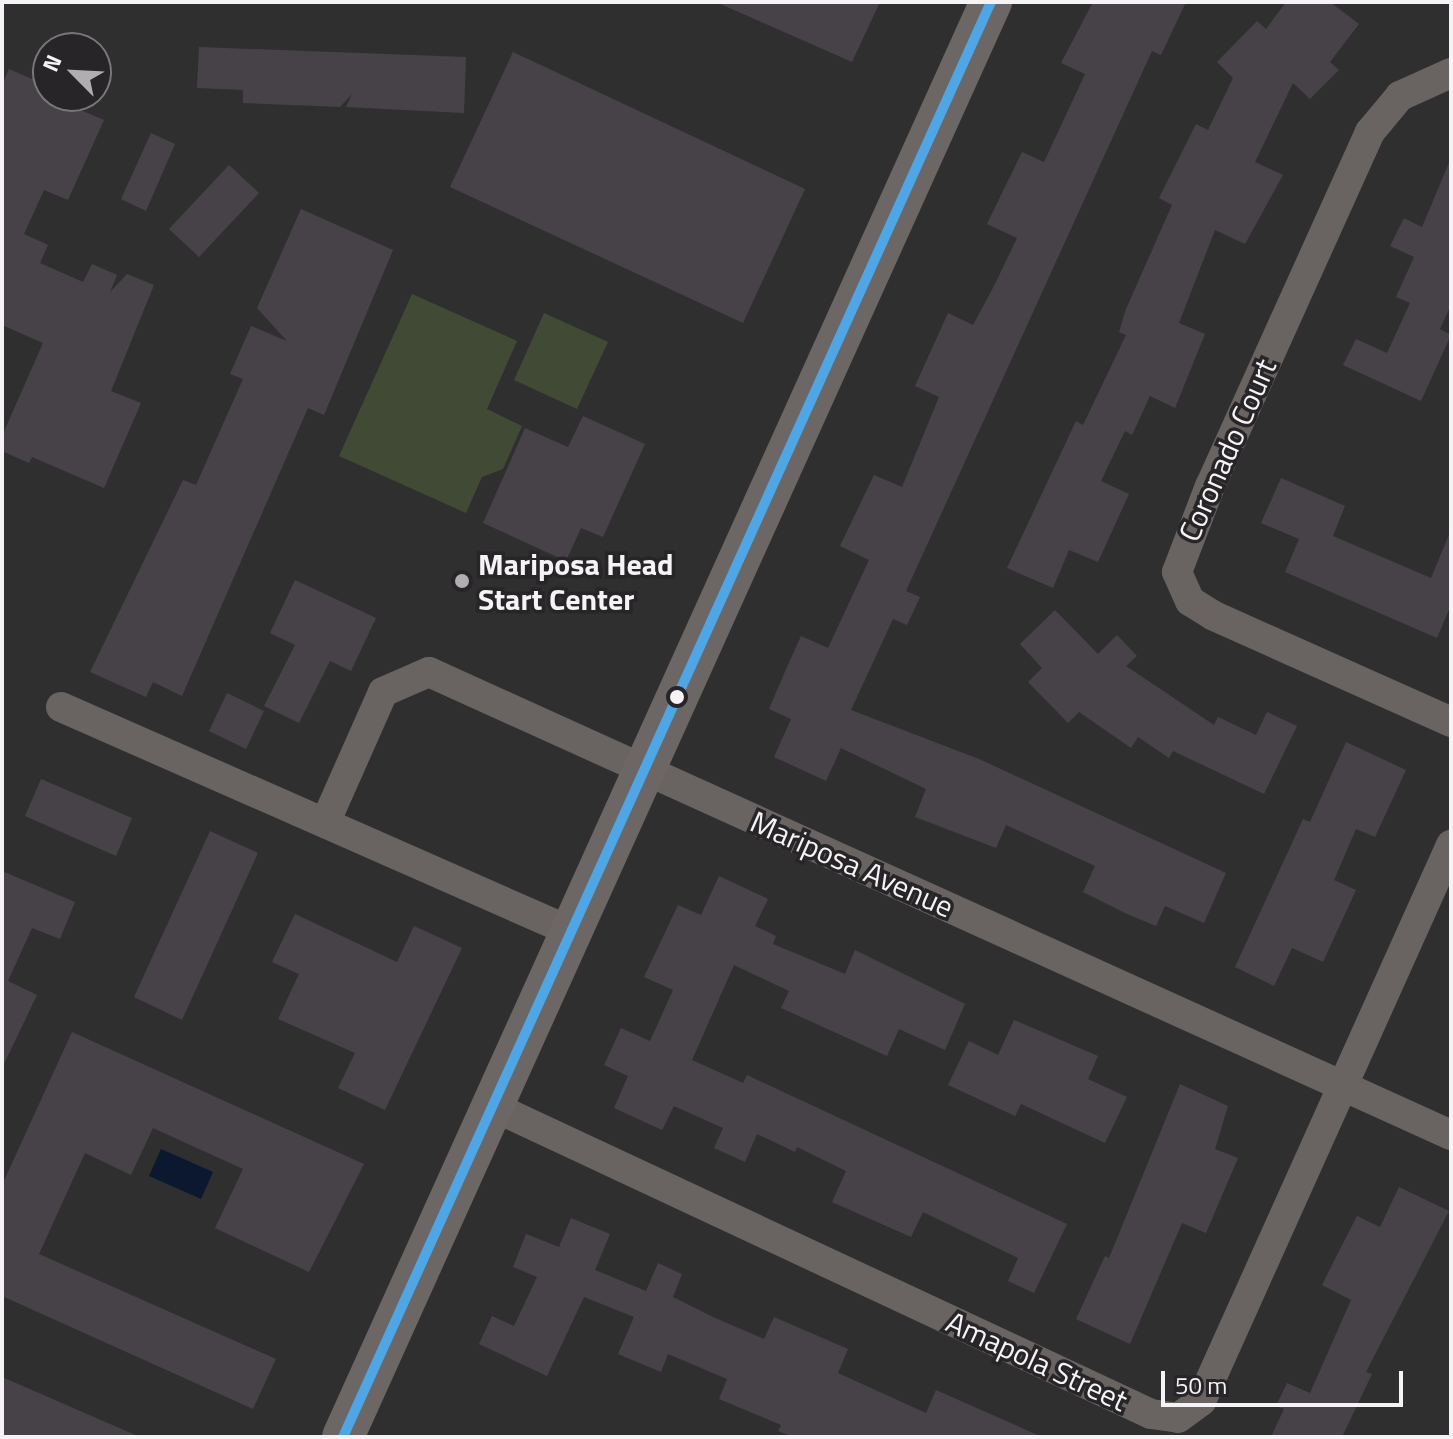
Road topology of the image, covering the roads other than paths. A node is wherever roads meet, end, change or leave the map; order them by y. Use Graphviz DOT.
graph roads {
  1 [pos="991,2"];
  2 [pos="1451,73"];
  3 [pos="61,707"];
  4 [pos="1451,722"];
  5 [pos="645,771"];
  6 [pos="325,823"];
  7 [pos="1451,845"];
  8 [pos="572,932"];
  9 [pos="1344,1085"];
  10 [pos="492,1106"];
  11 [pos="1451,1135"];
  12 [pos="343,1437"];
  1 -- 5 [label="main road"];
  2 -- 4 [label="street, Coronado Court"];
  3 -- 6 [label="street"];
  5 -- 6 [label="street, Mariposa Avenue"];
  5 -- 8 [label="main road"];
  5 -- 9 [label="street, Mariposa Avenue"];
  6 -- 8 [label="street"];
  7 -- 9 [label="street, Amapola Street"];
  8 -- 10 [label="main road"];
  9 -- 10 [label="street, Amapola Street"];
  9 -- 11 [label="street, Mariposa Avenue"];
  10 -- 12 [label="main road"];
}
